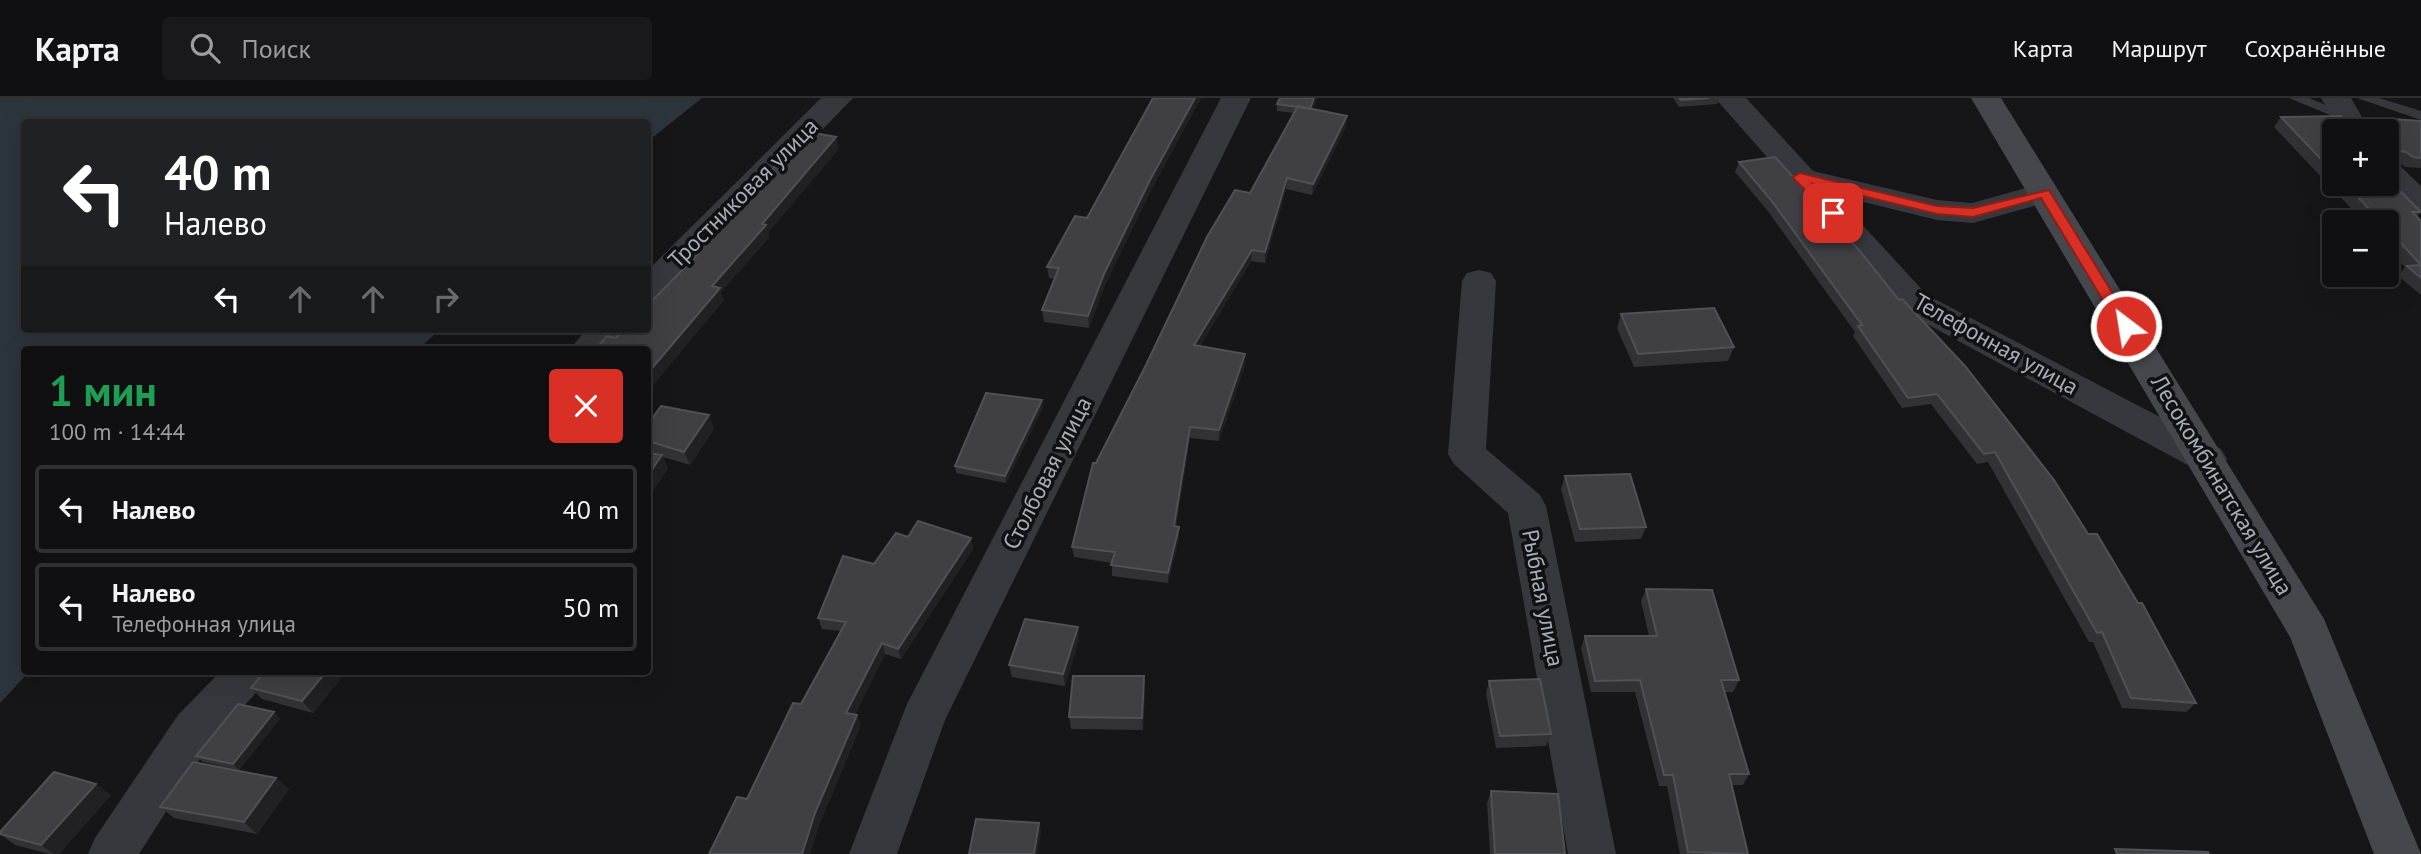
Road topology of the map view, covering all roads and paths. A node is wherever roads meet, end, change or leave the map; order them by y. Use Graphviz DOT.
graph roads {
  1 [pos="838,98"];
  2 [pos="1236,98"];
  3 [pos="1730,98"];
  4 [pos="1986,98"];
  5 [pos="2296,98"];
  6 [pos="2351,111"];
  7 [pos="2421,116"];
  8 [pos="1800,177"];
  9 [pos="2399,182"];
  10 [pos="2044,193"];
  11 [pos="2421,203"];
  12 [pos="1479,281"];
  13 [pos="651,286"];
  14 [pos="604,333"];
  15 [pos="591,346"];
  16 [pos="2208,459"];
  17 [pos="245,675"];
  18 [pos="112,854"];
  19 [pos="873,854"];
  20 [pos="1592,854"];
  21 [pos="2398,854"];
  1 -- 13 [label="street, Тростниковая улица"];
  2 -- 19 [label="street, Столбовая улица"];
  3 -- 8 [label="street, Телефонная улица"];
  4 -- 10 [label="street, Лесокомбинатская улица"];
  5 -- 6 [label="lane"];
  6 -- 7 [label="lane"];
  8 -- 10 [label="street"];
  8 -- 16 [label="street, Телефонная улица"];
  9 -- 11 [label="street"];
  10 -- 16 [label="street, Лесокомбинатская улица"];
  12 -- 20 [label="street, Рыбная улица"];
  14 -- 15 [label="street"];
  16 -- 21 [label="street, Лесокомбинатская улица"];
  17 -- 18 [label="street"];
}
